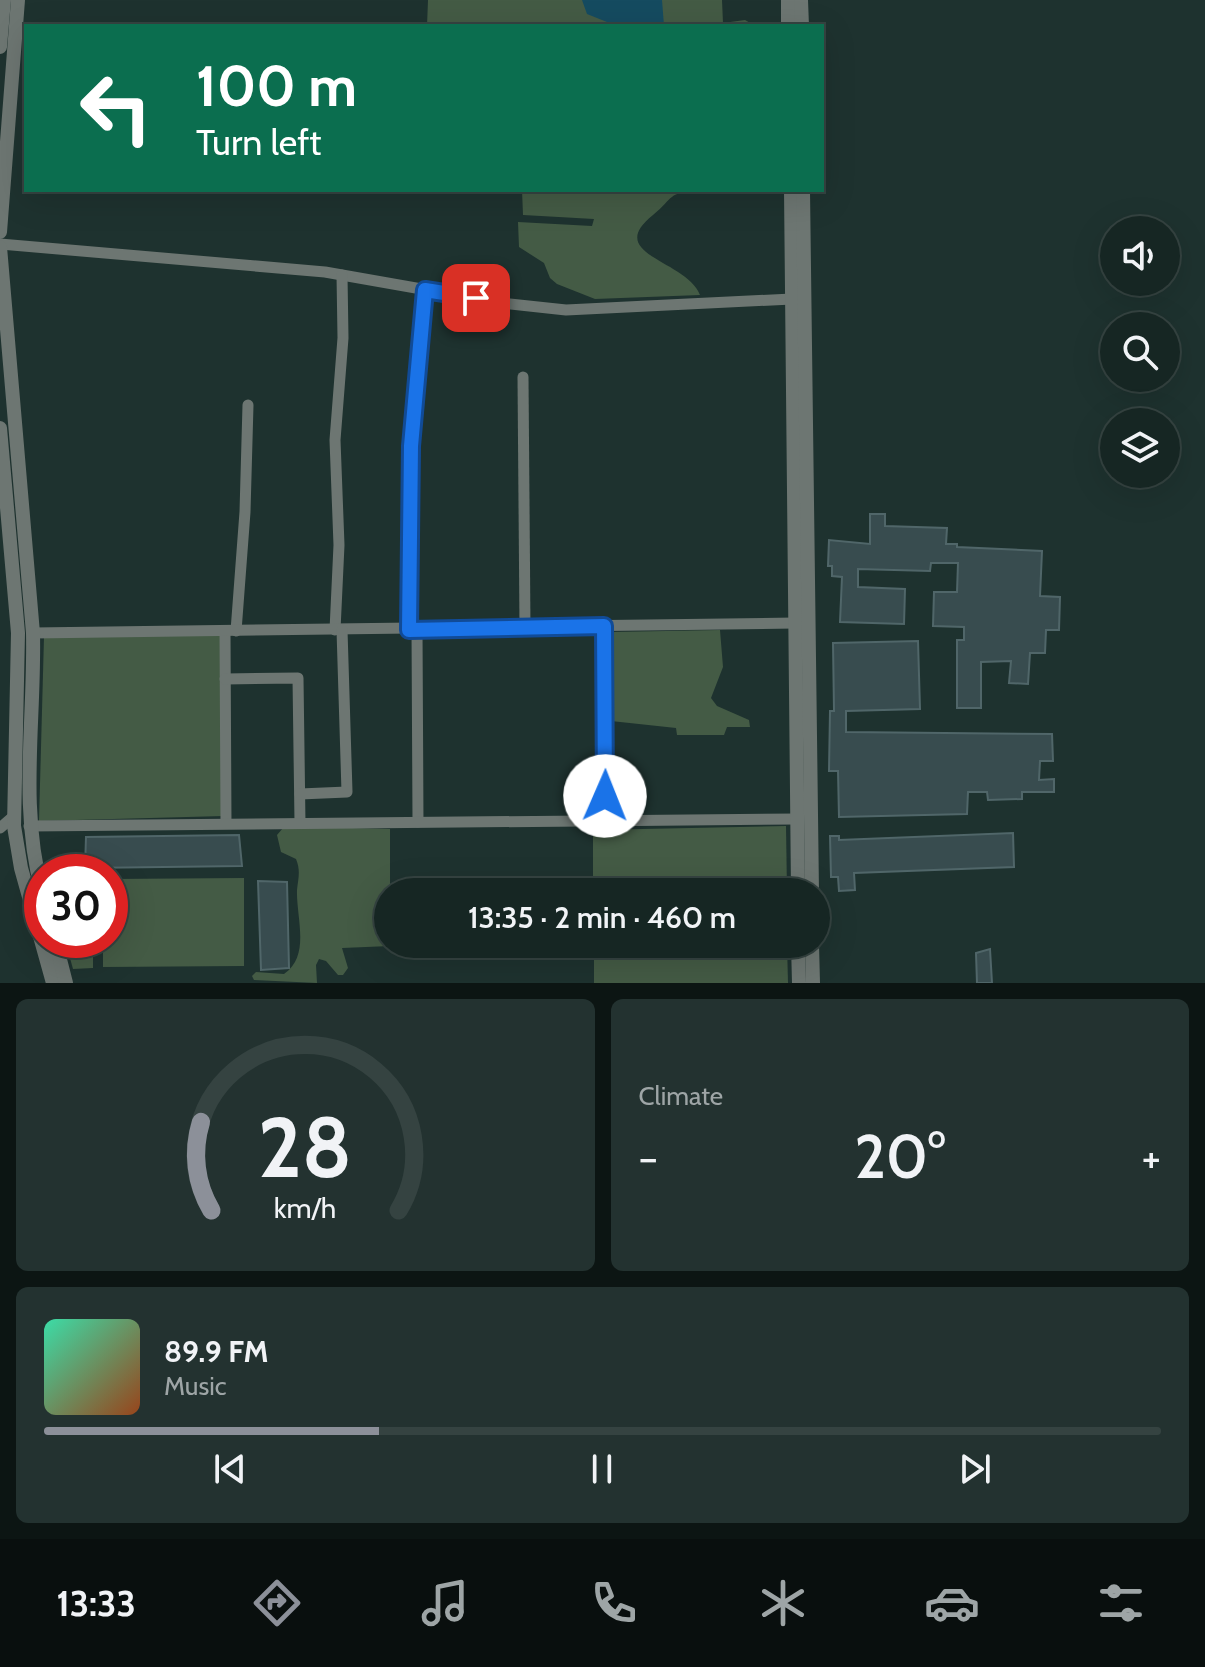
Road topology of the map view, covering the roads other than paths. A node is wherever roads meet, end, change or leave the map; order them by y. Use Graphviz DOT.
graph roads {
  1 [pos="4,0"];
  2 [pos="18,0"];
  3 [pos="788,0"];
  4 [pos="801,0"];
  5 [pos="788,24"];
  6 [pos="802,24"];
  7 [pos="9,32"];
  8 [pos="0,47"];
  9 [pos="791,192"];
  10 [pos="803,192"];
  11 [pos="0,232"];
  12 [pos="0,245"];
  13 [pos="342,275"];
  14 [pos="425,290"];
  15 [pos="792,299"];
  16 [pos="523,377"];
  17 [pos="248,405"];
  18 [pos="0,428"];
  19 [pos="795,623"];
  20 [pos="604,626"];
  21 [pos="525,628"];
  22 [pos="339,630"];
  23 [pos="413,630"];
  24 [pos="230,631"];
  25 [pos="26,633"];
  26 [pos="225,679"];
  27 [pos="300,794"];
  28 [pos="804,818"];
  29 [pos="605,820"];
  30 [pos="418,822"];
  31 [pos="226,823"];
  32 [pos="300,823"];
  33 [pos="14,824"];
  34 [pos="27,854"];
  35 [pos="799,878"];
  36 [pos="810,878"];
  37 [pos="60,958"];
  38 [pos="798,958"];
  39 [pos="812,958"];
  40 [pos="53,983"];
  41 [pos="66,983"];
  42 [pos="799,983"];
  43 [pos="813,983"];
  1 -- 7 [label="street"];
  2 -- 7 [label="street"];
  3 -- 5 [label="street"];
  4 -- 6 [label="street"];
  7 -- 8 [label="street"];
  7 -- 11 [label="street"];
  9 -- 15 [label="street"];
  10 -- 28 [label="street"];
  12 -- 13 [label="street"];
  12 -- 25 [label="street"];
  13 -- 14 [label="street"];
  13 -- 22 [label="street"];
  14 -- 15 [label="street"];
  14 -- 23 [label="street"];
  15 -- 19 [label="street"];
  16 -- 21 [label="street"];
  17 -- 24 [label="street"];
  18 -- 25 [label="street"];
  19 -- 20 [label="street"];
  19 -- 28 [label="street"];
  20 -- 21 [label="street"];
  20 -- 29 [label="street"];
  21 -- 23 [label="street"];
  22 -- 23 [label="street"];
  22 -- 24 [label="street"];
  22 -- 27 [label="street"];
  23 -- 30 [label="street"];
  24 -- 25 [label="street"];
  24 -- 26 [label="street"];
  25 -- 33 [label="street"];
  26 -- 27 [label="street"];
  26 -- 31 [label="street"];
  27 -- 32 [label="street"];
  28 -- 29 [label="street"];
  28 -- 35 [label="street"];
  28 -- 36 [label="street"];
  29 -- 30 [label="street"];
  30 -- 32 [label="street"];
  31 -- 32 [label="street"];
  31 -- 33 [label="street"];
  33 -- 34 [label="street"];
  33 -- 40 [label="street"];
  37 -- 41 [label="street"];
  38 -- 42 [label="street"];
  39 -- 43 [label="street"];
}
